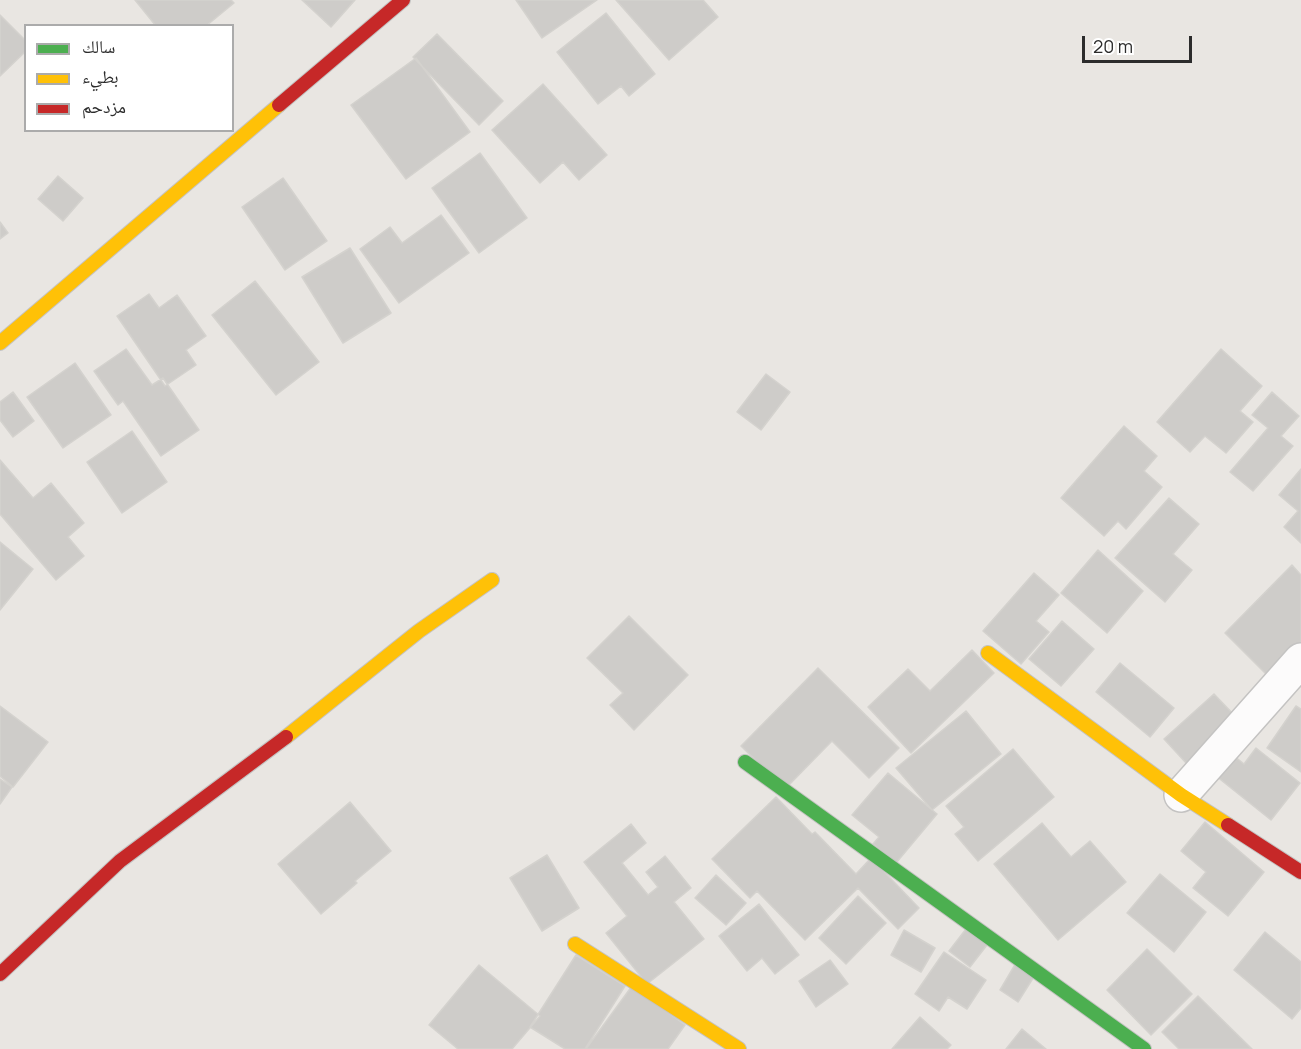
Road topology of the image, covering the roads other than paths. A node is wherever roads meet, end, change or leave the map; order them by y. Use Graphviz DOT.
graph roads {
  1 [pos="403,0"];
  2 [pos="0,343"];
  3 [pos="492,580"];
  4 [pos="988,653"];
  5 [pos="1301,660"];
  6 [pos="745,762"];
  7 [pos="1180,795"];
  8 [pos="1301,872"];
  9 [pos="575,944"];
  10 [pos="0,974"];
  11 [pos="739,1049"];
  12 [pos="1144,1049"];
  1 -- 2 [label="street"];
  3 -- 10 [label="street"];
  4 -- 7 [label="street"];
  5 -- 7 [label="street"];
  6 -- 12 [label="street"];
  7 -- 8 [label="street"];
  9 -- 11 [label="street"];
}
